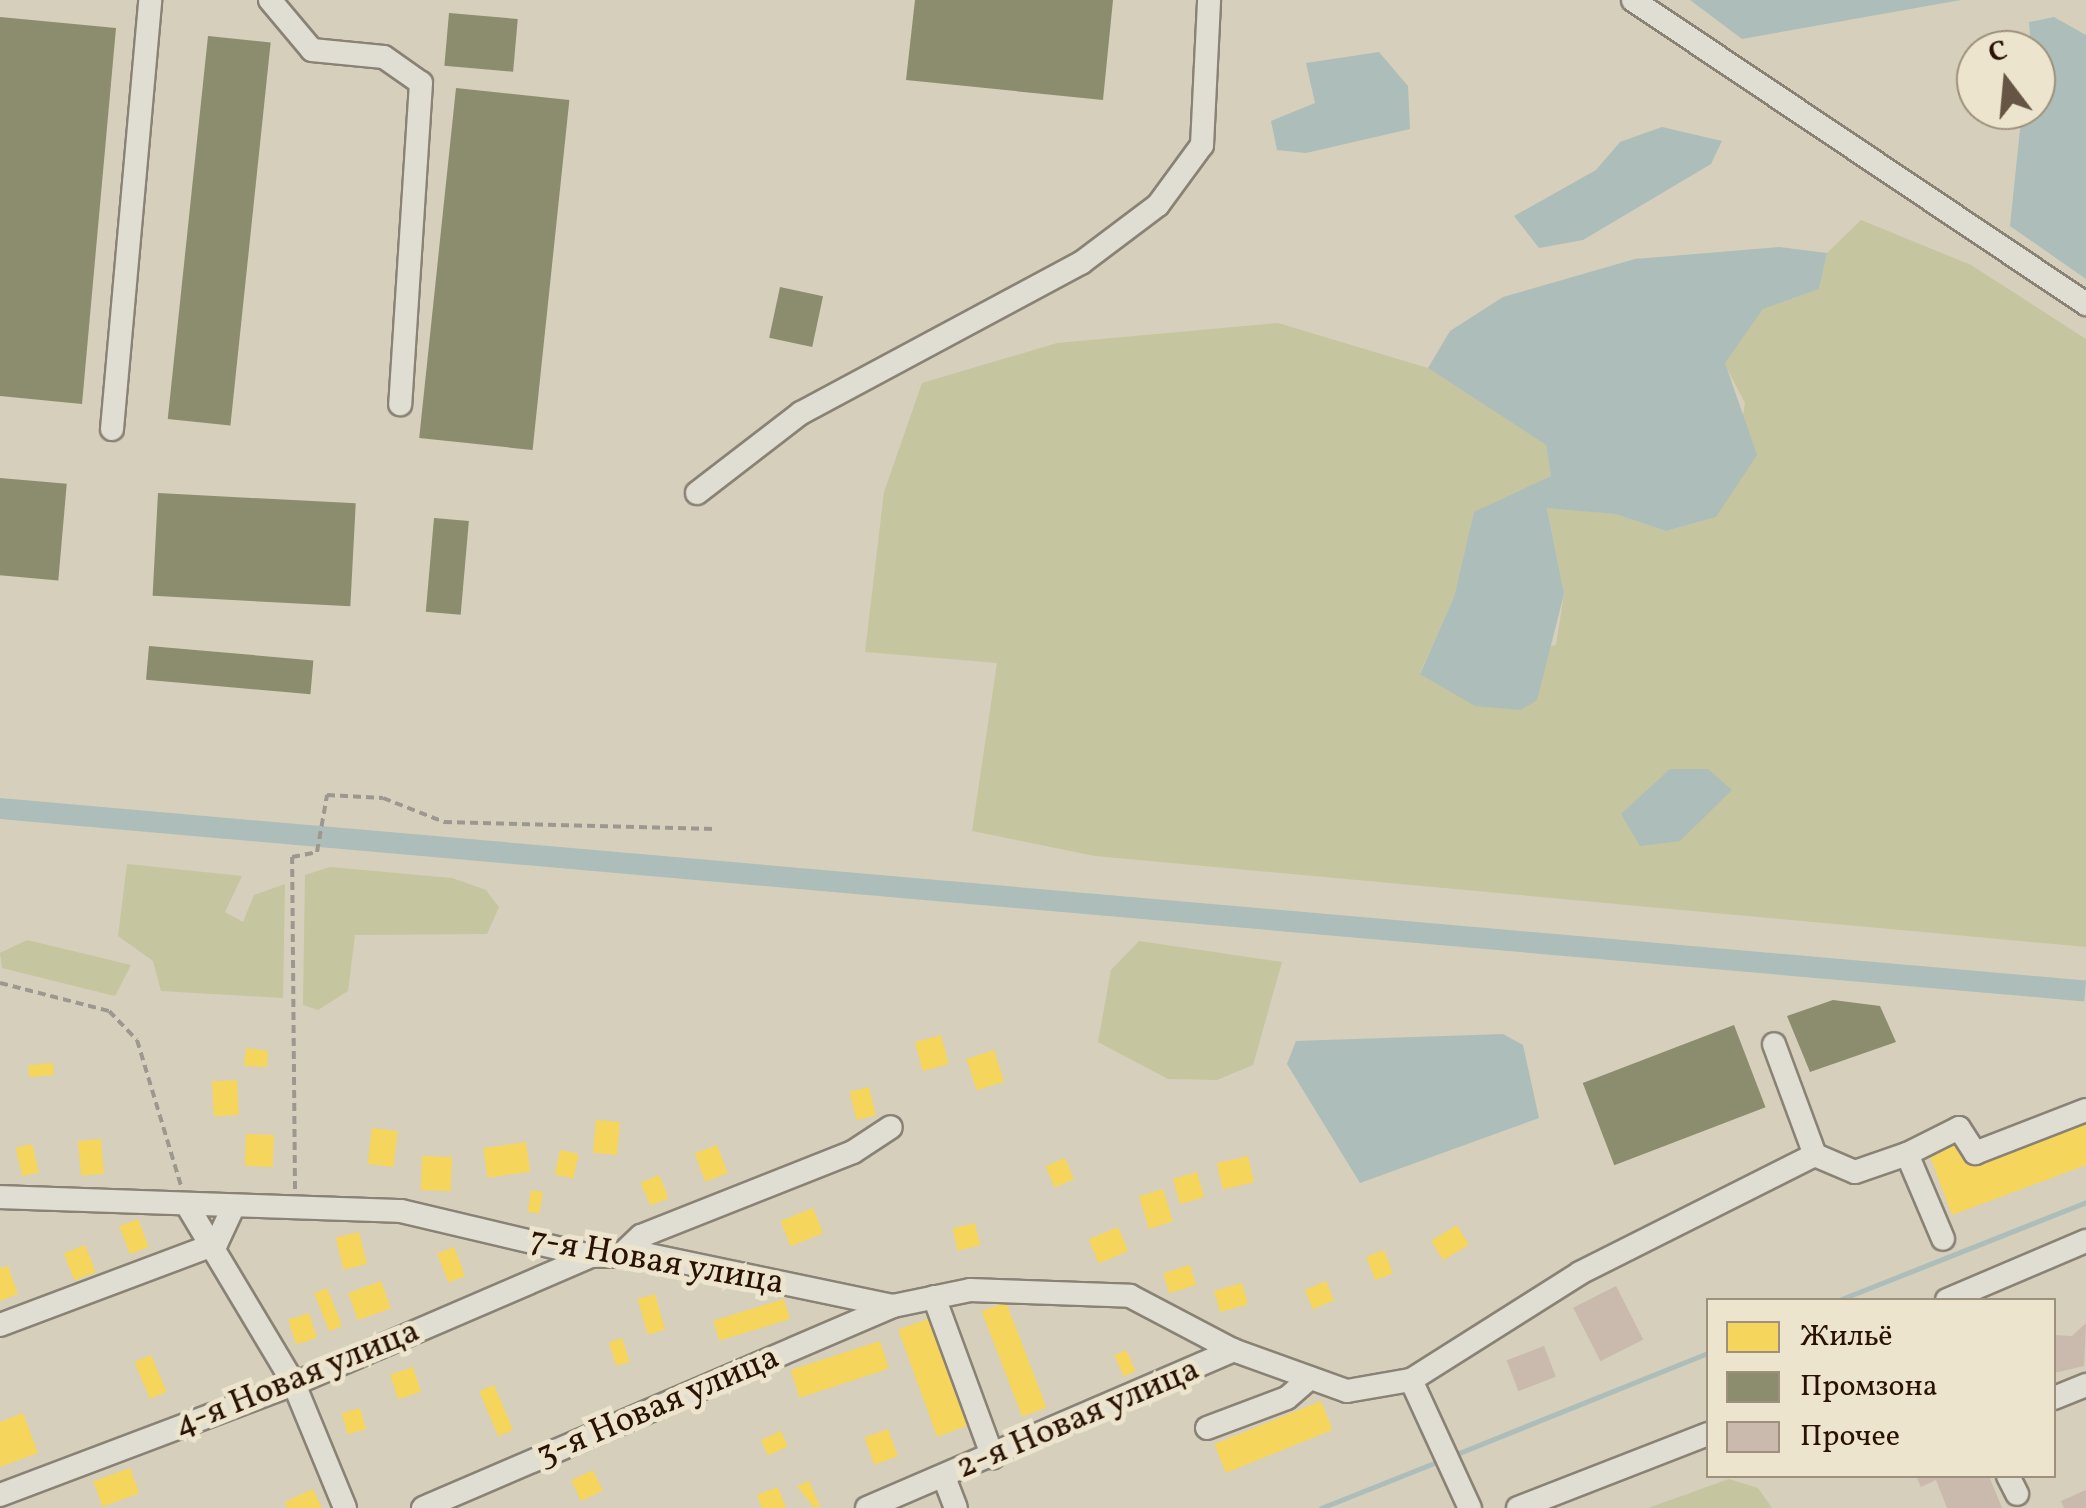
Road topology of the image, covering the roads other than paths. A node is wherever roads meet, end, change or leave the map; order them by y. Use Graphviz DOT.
graph roads {
  1 [pos="150,0"];
  2 [pos="270,0"];
  3 [pos="1209,0"];
  4 [pos="1633,0"];
  5 [pos="2086,304"];
  6 [pos="400,404"];
  7 [pos="112,428"];
  8 [pos="697,493"];
  9 [pos="1774,1044"];
  10 [pos="2086,1110"];
  11 [pos="890,1127"];
  12 [pos="1907,1154"];
  13 [pos="1815,1155"];
  14 [pos="0,1197"];
  15 [pos="187,1205"];
  16 [pos="232,1208"];
  17 [pos="1943,1240"];
  18 [pos="2086,1241"];
  19 [pos="216,1244"];
  20 [pos="591,1256"];
  21 [pos="620,1256"];
  22 [pos="934,1298"];
  23 [pos="1952,1298"];
  24 [pos="892,1306"];
  25 [pos="0,1324"];
  26 [pos="1232,1350"];
  27 [pos="1310,1378"];
  28 [pos="1411,1380"];
  29 [pos="294,1384"];
  30 [pos="2086,1386"];
  31 [pos="2056,1397"];
  32 [pos="1207,1428"];
  33 [pos="1706,1435"];
  34 [pos="992,1456"];
  35 [pos="944,1476"];
  36 [pos="0,1495"];
  37 [pos="345,1508"];
  38 [pos="424,1508"];
  39 [pos="867,1508"];
  40 [pos="956,1508"];
  41 [pos="1470,1508"];
  42 [pos="1518,1508"];
  1 -- 7 [label="street"];
  2 -- 6 [label="street"];
  3 -- 8 [label="street"];
  4 -- 5 [label="street"];
  9 -- 13 [label="street"];
  10 -- 12 [label="street"];
  11 -- 21 [label="street"];
  12 -- 13 [label="street"];
  12 -- 17 [label="street"];
  13 -- 28 [label="street"];
  14 -- 15 [label="street, 7-я Новая улица"];
  15 -- 16 [label="street, 7-я Новая улица"];
  15 -- 19 [label="street"];
  16 -- 19 [label="street"];
  16 -- 20 [label="street, 7-я Новая улица"];
  18 -- 23 [label="street"];
  19 -- 25 [label="street"];
  19 -- 29 [label="street"];
  20 -- 21 [label="street, 7-я Новая улица"];
  20 -- 29 [label="street, 4-я Новая улица"];
  21 -- 24 [label="street, 7-я Новая улица"];
  22 -- 24 [label="street, 7-я Новая улица"];
  22 -- 26 [label="street, 7-я Новая улица"];
  22 -- 34 [label="street"];
  24 -- 38 [label="street, 3-я Новая улица"];
  26 -- 27 [label="street, 7-я Новая улица"];
  26 -- 34 [label="street, 2-я Новая улица"];
  27 -- 28 [label="street, 7-я Новая улица"];
  27 -- 32 [label="street"];
  28 -- 41 [label="street"];
  29 -- 36 [label="street, 4-я Новая улица"];
  29 -- 37 [label="street"];
  30 -- 31 [label="street"];
  33 -- 42 [label="street"];
  34 -- 35 [label="street, 2-я Новая улица"];
  35 -- 39 [label="street, 2-я Новая улица"];
  35 -- 40 [label="street"];
}
